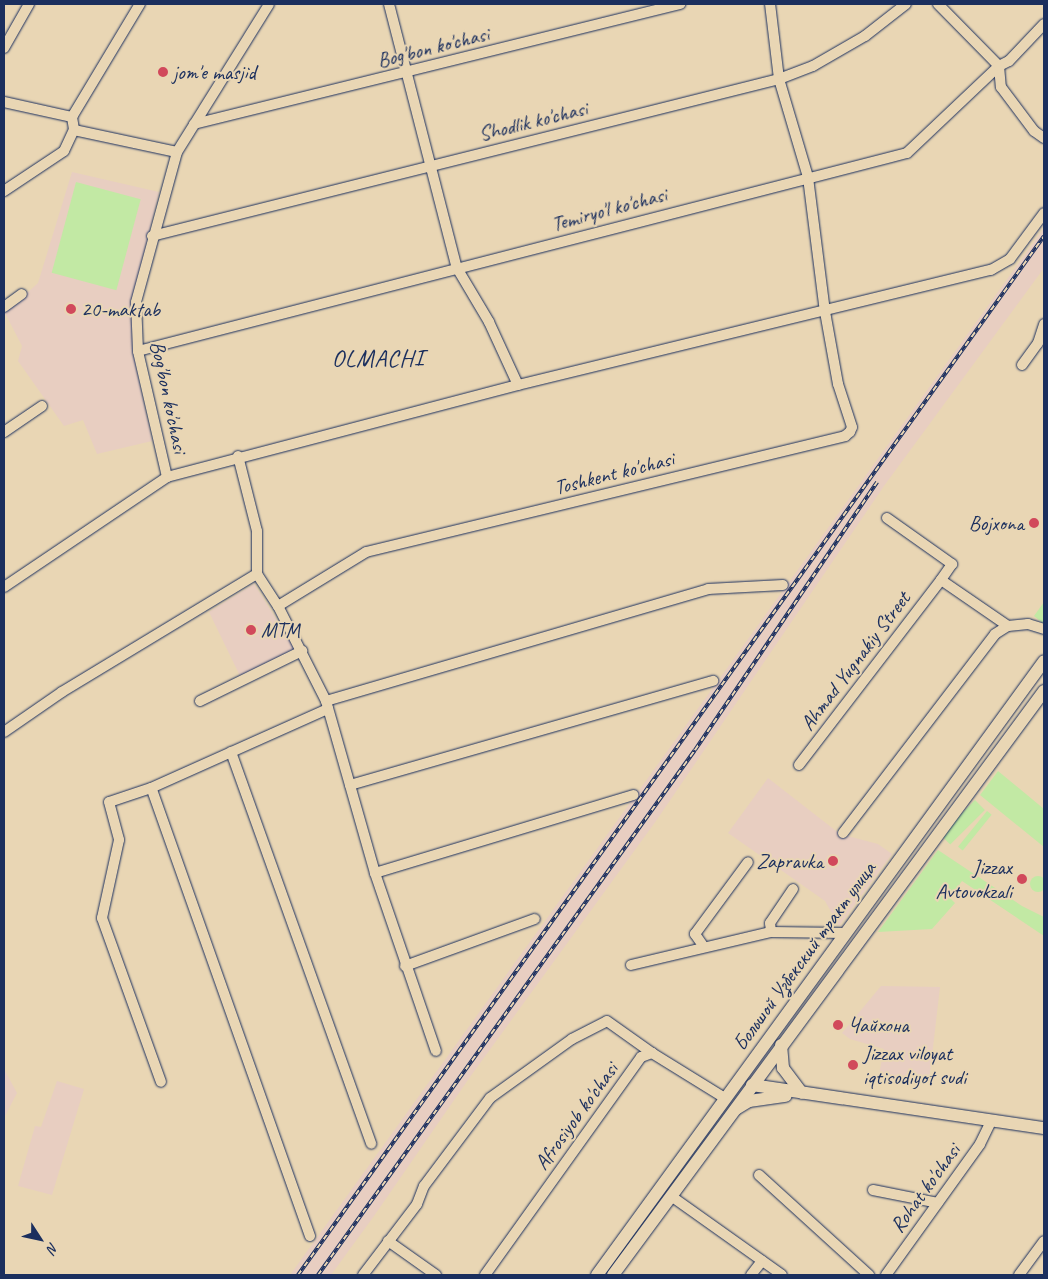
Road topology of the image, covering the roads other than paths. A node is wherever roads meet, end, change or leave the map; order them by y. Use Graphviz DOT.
graph roads {
  1 [pos="30,4"];
  2 [pos="140,4"];
  3 [pos="389,4"];
  4 [pos="680,4"];
  5 [pos="770,4"];
  6 [pos="906,4"];
  7 [pos="938,4"];
  8 [pos="271,5"];
  9 [pos="1044,24"];
  10 [pos="4,48"];
  11 [pos="999,66"];
  12 [pos="406,74"];
  13 [pos="779,79"];
  14 [pos="4,102"];
  15 [pos="72,117"];
  16 [pos="194,124"];
  17 [pos="74,130"];
  18 [pos="1044,138"];
  19 [pos="177,152"];
  20 [pos="430,166"];
  21 [pos="808,177"];
  22 [pos="4,191"];
  23 [pos="1044,213"];
  24 [pos="152,236"];
  25 [pos="457,268"];
  26 [pos="22,294"];
  27 [pos="4,307"];
  28 [pos="825,312"];
  29 [pos="1044,324"];
  30 [pos="138,351"];
  31 [pos="1022,365"];
  32 [pos="518,385"];
  33 [pos="42,406"];
  34 [pos="4,432"];
  35 [pos="238,456"];
  36 [pos="167,477"];
  37 [pos="887,518"];
  38 [pos="257,574"];
  39 [pos="941,580"];
  40 [pos="784,585"];
  41 [pos="4,587"];
  42 [pos="278,606"];
  43 [pos="1008,626"];
  44 [pos="1044,629"];
  45 [pos="302,651"];
  46 [pos="1044,662"];
  47 [pos="713,681"];
  48 [pos="1044,691"];
  49 [pos="200,701"];
  50 [pos="327,705"];
  51 [pos="4,732"];
  52 [pos="231,752"];
  53 [pos="799,765"];
  54 [pos="350,786"];
  55 [pos="151,788"];
  56 [pos="634,795"];
  57 [pos="843,833"];
  58 [pos="748,862"];
  59 [pos="375,873"];
  60 [pos="793,889"];
  61 [pos="534,919"];
  62 [pos="771,932"];
  63 [pos="846,932"];
  64 [pos="704,947"];
  65 [pos="631,965"];
  66 [pos="405,966"];
  67 [pos="781,1045"];
  68 [pos="436,1051"];
  69 [pos="652,1053"];
  70 [pos="161,1082"];
  71 [pos="752,1085"];
  72 [pos="806,1094"];
  73 [pos="724,1098"];
  74 [pos="732,1112"];
  75 [pos="991,1121"];
  76 [pos="1044,1128"];
  77 [pos="371,1144"];
  78 [pos="759,1175"];
  79 [pos="873,1190"];
  80 [pos="671,1196"];
  81 [pos="938,1203"];
  82 [pos="310,1236"];
  83 [pos="388,1241"];
  84 [pos="1044,1241"];
  85 [pos="762,1261"];
  86 [pos="363,1275"];
  87 [pos="436,1275"];
  88 [pos="485,1275"];
  89 [pos="597,1275"];
  90 [pos="613,1275"];
  91 [pos="751,1275"];
  92 [pos="782,1275"];
  93 [pos="869,1275"];
  94 [pos="886,1275"];
  95 [pos="1018,1275"];
  1 -- 10 [label="street"];
  2 -- 15 [label="street"];
  3 -- 12 [label="street"];
  4 -- 12 [label="street, Bog'bon ko'chasi"];
  5 -- 13 [label="street"];
  6 -- 13 [label="street, Shodlik ko'chasi"];
  7 -- 11 [label="street"];
  8 -- 16 [label="street, Bog'bon ko'chasi"];
  9 -- 11 [label="street, Temiryo'l ko'chasi"];
  11 -- 18 [label="street"];
  11 -- 21 [label="street, Temiryo'l ko'chasi"];
  12 -- 16 [label="street, Bog'bon ko'chasi"];
  12 -- 20 [label="street"];
  13 -- 20 [label="street, Shodlik ko'chasi"];
  13 -- 21 [label="street"];
  14 -- 15 [label="street"];
  15 -- 17 [label="street"];
  16 -- 19 [label="street, Bog'bon ko'chasi"];
  17 -- 19 [label="street"];
  17 -- 22 [label="street"];
  19 -- 24 [label="street, Bog'bon ko'chasi"];
  20 -- 24 [label="street, Shodlik ko'chasi"];
  20 -- 25 [label="street"];
  21 -- 25 [label="street, Temiryo'l ko'chasi"];
  21 -- 28 [label="street"];
  23 -- 28 [label="street"];
  24 -- 30 [label="street, Bog'bon ko'chasi"];
  25 -- 30 [label="street, Temiryo'l ko'chasi"];
  25 -- 32 [label="street"];
  26 -- 27 [label="street"];
  28 -- 32 [label="street"];
  28 -- 42 [label="street, Toshkent ko'chasi"];
  29 -- 31 [label="street"];
  30 -- 36 [label="street, Bog'bon ko'chasi"];
  32 -- 35 [label="street"];
  33 -- 34 [label="street"];
  35 -- 36 [label="street"];
  35 -- 38 [label="street"];
  36 -- 41 [label="street"];
  37 -- 39 [label="street, Ahmad Yugnakiy Street"];
  38 -- 42 [label="street"];
  38 -- 51 [label="street"];
  39 -- 43 [label="street"];
  39 -- 53 [label="street, Ahmad Yugnakiy Street"];
  40 -- 50 [label="street"];
  42 -- 45 [label="street"];
  43 -- 44 [label="street"];
  43 -- 57 [label="street"];
  45 -- 49 [label="street"];
  45 -- 50 [label="street"];
  46 -- 63 [label="main road, Большой Узбекский тракт улица"];
  47 -- 54 [label="street"];
  48 -- 67 [label="main road, Большой Узбекский тракт улица"];
  50 -- 52 [label="street"];
  50 -- 54 [label="street"];
  52 -- 55 [label="street"];
  52 -- 77 [label="street"];
  54 -- 59 [label="street"];
  55 -- 70 [label="street"];
  55 -- 82 [label="street"];
  56 -- 59 [label="street"];
  58 -- 64 [label="street"];
  59 -- 66 [label="street"];
  60 -- 62 [label="street"];
  61 -- 66 [label="street"];
  62 -- 63 [label="street"];
  62 -- 64 [label="street"];
  63 -- 73 [label="main road, Большой Узбекский тракт улица"];
  64 -- 65 [label="street"];
  66 -- 68 [label="street"];
  67 -- 71 [label="main road, Большой Узбекский тракт улица"];
  67 -- 72 [label="main road"];
  69 -- 73 [label="street"];
  69 -- 83 [label="street"];
  69 -- 88 [label="street, Afrosiyob ko'chasi"];
  71 -- 72 [label="main road"];
  71 -- 74 [label="main road, Большой Узбекский тракт улица"];
  72 -- 74 [label="main road"];
  72 -- 75 [label="main road"];
  73 -- 89 [label="main road, Большой Узбекский тракт улица"];
  74 -- 80 [label="main road, Большой Узбекский тракт улица"];
  75 -- 76 [label="main road"];
  75 -- 81 [label="street, Rohat ko'chasi"];
  78 -- 93 [label="street"];
  79 -- 81 [label="street"];
  80 -- 85 [label="street"];
  80 -- 90 [label="main road, Большой Узбекский тракт улица"];
  81 -- 94 [label="street, Rohat ko'chasi"];
  83 -- 86 [label="street"];
  83 -- 87 [label="street"];
  84 -- 95 [label="street"];
  85 -- 91 [label="street"];
  85 -- 92 [label="street"];
}
